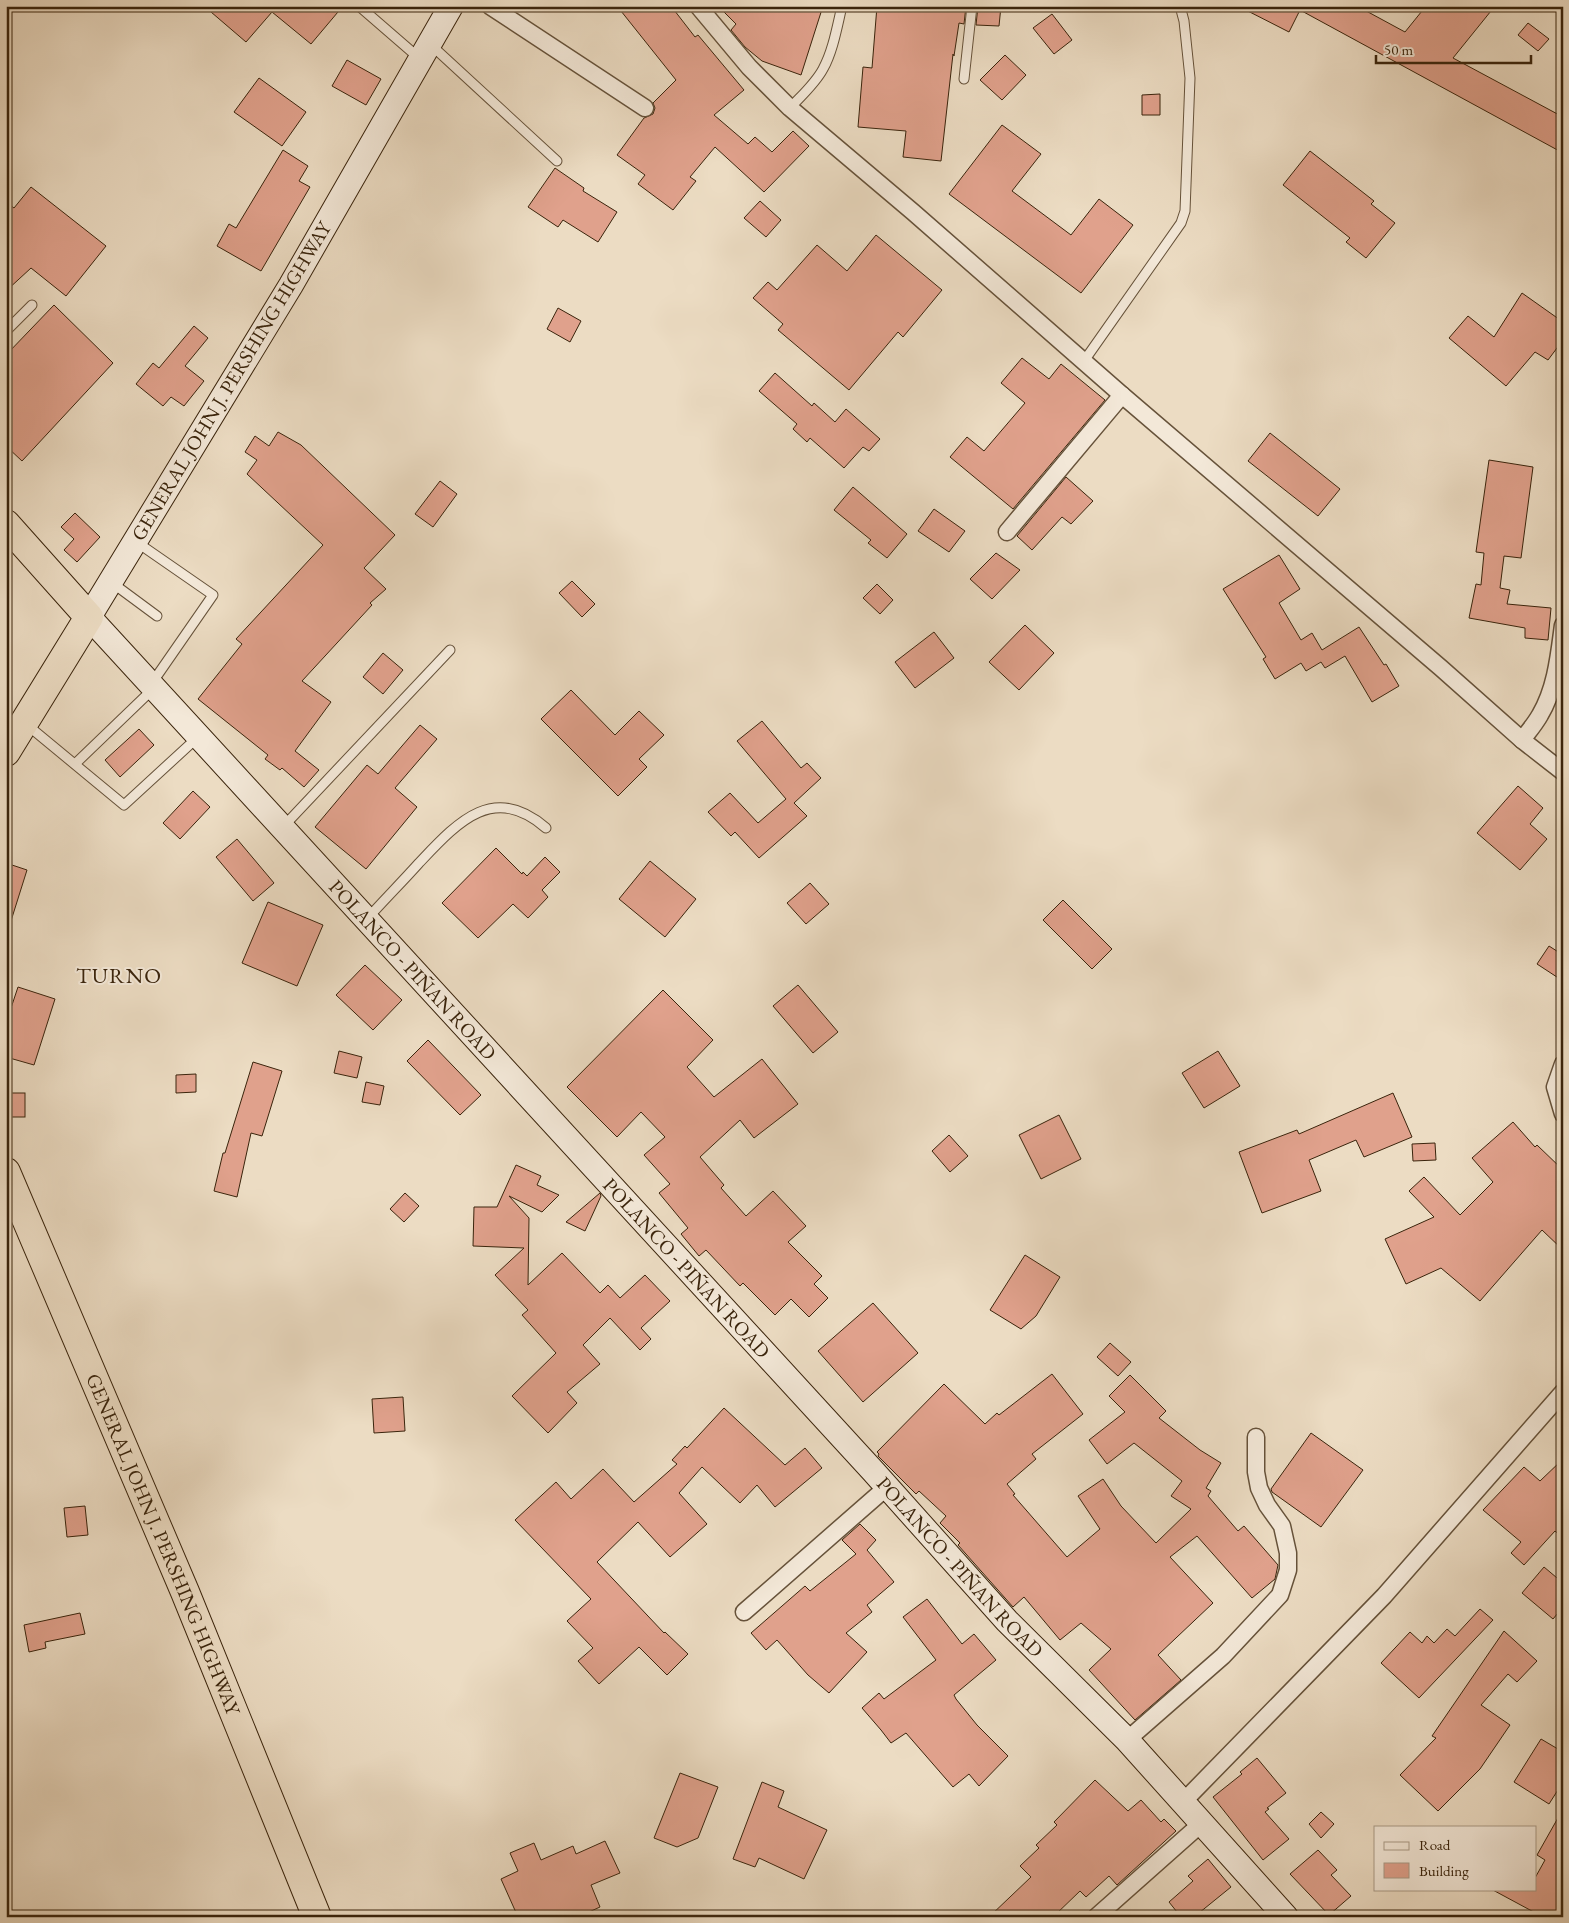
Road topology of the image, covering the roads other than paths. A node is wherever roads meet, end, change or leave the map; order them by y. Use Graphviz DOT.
graph roads {
  1 [pos="359,6"];
  2 [pos="451,6"];
  3 [pos="490,6"];
  4 [pos="698,6"];
  5 [pos="842,6"];
  6 [pos="972,6"];
  7 [pos="1180,6"];
  8 [pos="425,51"];
  9 [pos="964,79"];
  10 [pos="645,108"];
  11 [pos="790,108"];
  12 [pos="557,161"];
  13 [pos="32,305"];
  14 [pos="6,331"];
  15 [pos="1084,361"];
  16 [pos="1122,395"];
  17 [pos="6,524"];
  18 [pos="1007,532"];
  19 [pos="135,541"];
  20 [pos="110,582"];
  21 [pos="157,616"];
  22 [pos="89,617"];
  23 [pos="1563,625"];
  24 [pos="450,650"];
  25 [pos="153,686"];
  26 [pos="1556,694"];
  27 [pos="24,722"];
  28 [pos="199,736"];
  29 [pos="1522,740"];
  30 [pos="6,752"];
  31 [pos="75,764"];
  32 [pos="1563,772"];
  33 [pos="282,828"];
  34 [pos="546,828"];
  35 [pos="366,919"];
  36 [pos="1563,1064"];
  37 [pos="1563,1114"];
  38 [pos="6,1172"];
  39 [pos="1563,1392"];
  40 [pos="1256,1438"];
  41 [pos="887,1487"];
  42 [pos="744,1612"];
  43 [pos="1127,1740"];
  44 [pos="1183,1802"];
  45 [pos="1202,1823"];
  46 [pos="317,1917"];
  47 [pos="1096,1917"];
  48 [pos="1286,1917"];
  1 -- 8 [label="lane"];
  2 -- 8 [label="main road, GENERAL JOHN J. PERSHING HIGHWAY"];
  3 -- 10 [label="street"];
  4 -- 11 [label="street"];
  5 -- 11 [label="lane"];
  6 -- 9 [label="lane"];
  7 -- 15 [label="lane"];
  8 -- 12 [label="lane"];
  8 -- 19 [label="main road, GENERAL JOHN J. PERSHING HIGHWAY"];
  11 -- 15 [label="street"];
  13 -- 14 [label="lane"];
  15 -- 16 [label="street"];
  16 -- 18 [label="street"];
  16 -- 29 [label="street"];
  17 -- 22 [label="highway"];
  19 -- 20 [label="main road, GENERAL JOHN J. PERSHING HIGHWAY"];
  19 -- 25 [label="lane"];
  20 -- 21 [label="lane"];
  20 -- 22 [label="main road, GENERAL JOHN J. PERSHING HIGHWAY"];
  22 -- 25 [label="main road, POLANCO - PIÑAN ROAD"];
  22 -- 27 [label="highway, GENERAL JOHN J. PERSHING HIGHWAY"];
  23 -- 26 [label="street"];
  24 -- 33 [label="lane"];
  25 -- 28 [label="main road, POLANCO - PIÑAN ROAD"];
  25 -- 31 [label="lane"];
  26 -- 29 [label="street"];
  27 -- 30 [label="highway, GENERAL JOHN J. PERSHING HIGHWAY"];
  27 -- 31 [label="lane"];
  28 -- 31 [label="lane"];
  28 -- 33 [label="main road, POLANCO - PIÑAN ROAD"];
  29 -- 32 [label="street"];
  33 -- 35 [label="main road, POLANCO - PIÑAN ROAD"];
  34 -- 35 [label="lane"];
  35 -- 41 [label="main road, POLANCO - PIÑAN ROAD"];
  36 -- 37 [label="street"];
  38 -- 46 [label="highway, GENERAL JOHN J. PERSHING HIGHWAY"];
  39 -- 44 [label="street"];
  40 -- 43 [label="street"];
  41 -- 42 [label="street"];
  41 -- 43 [label="main road, POLANCO - PIÑAN ROAD"];
  43 -- 44 [label="main road, POLANCO - PIÑAN ROAD"];
  44 -- 45 [label="main road, POLANCO - PIÑAN ROAD"];
  45 -- 47 [label="street"];
  45 -- 48 [label="main road, POLANCO - PIÑAN ROAD"];
}
